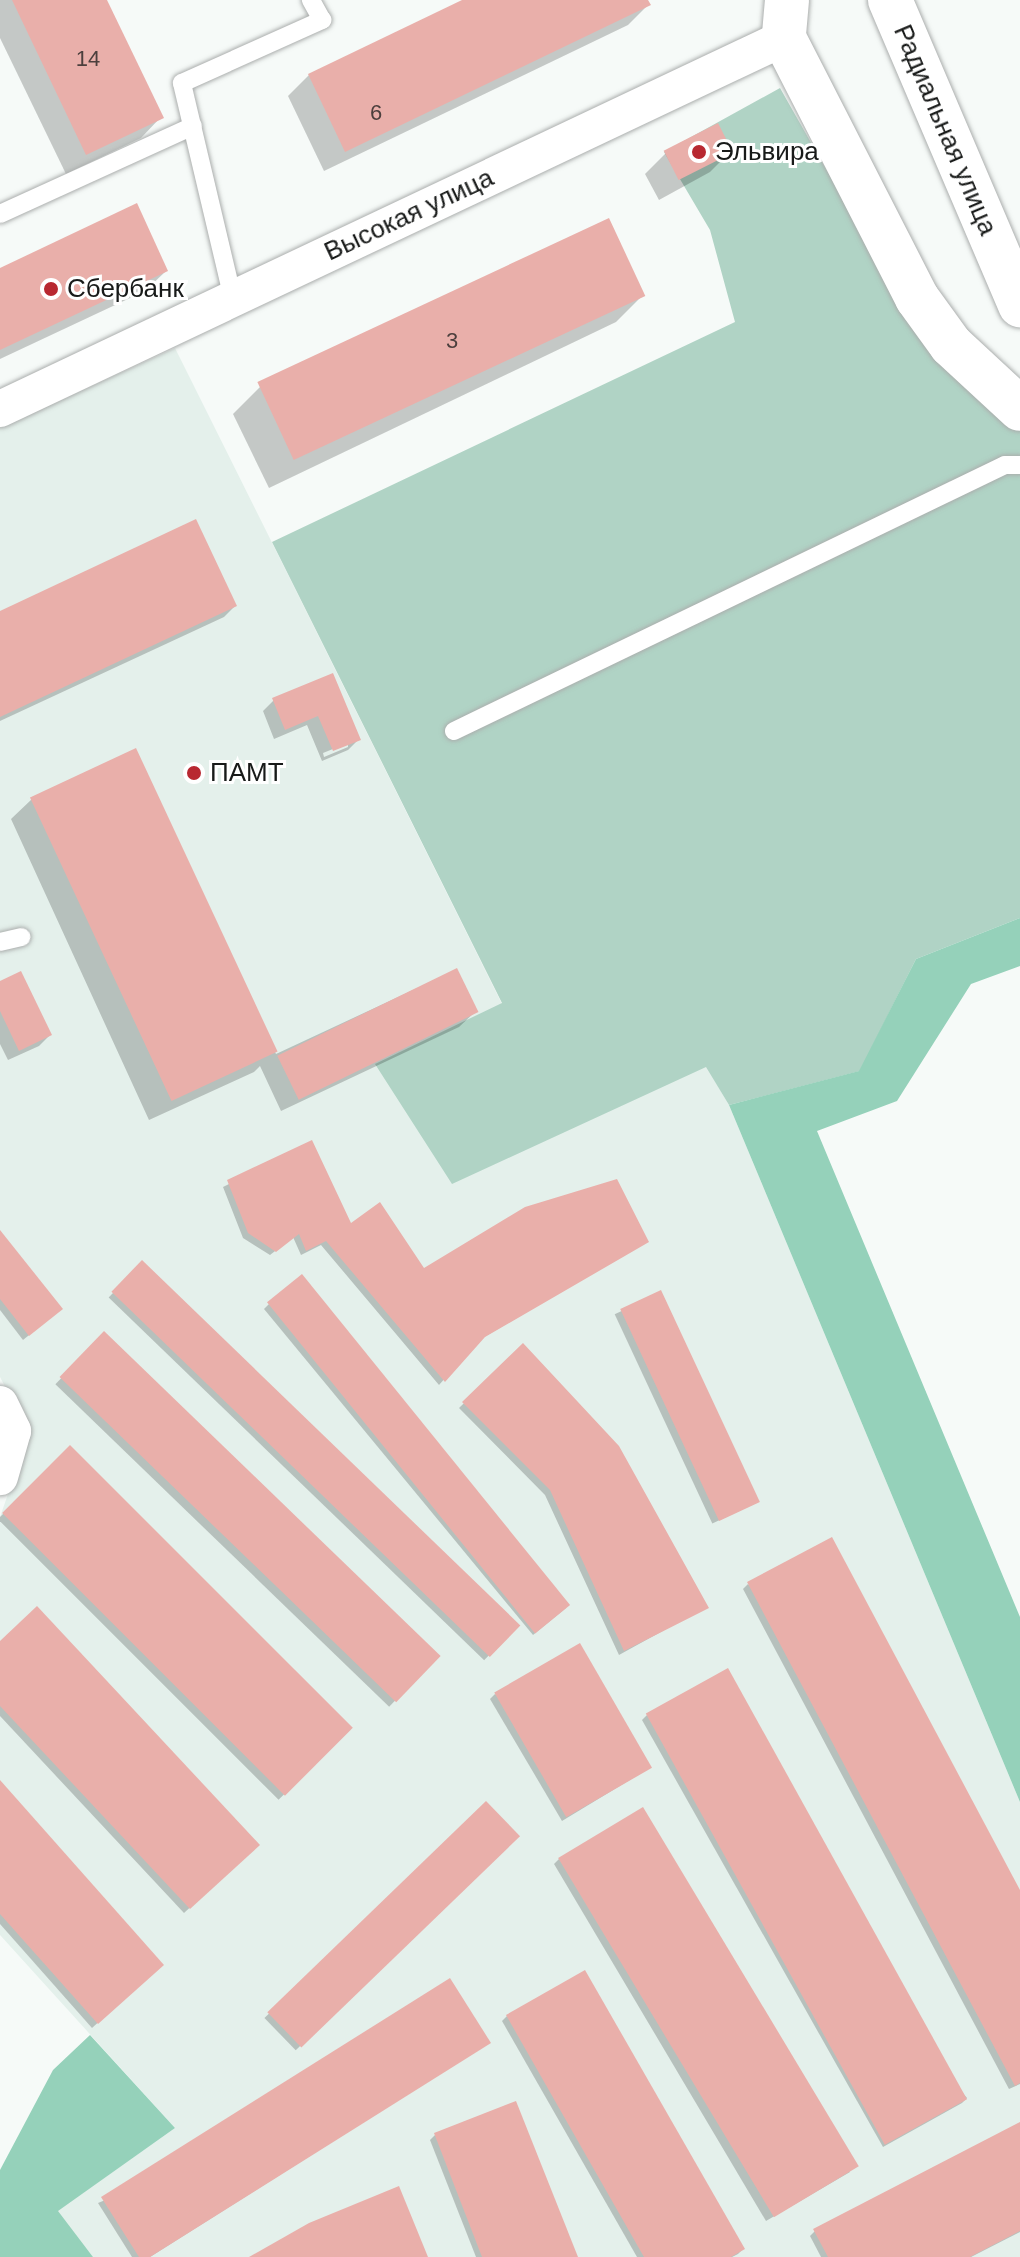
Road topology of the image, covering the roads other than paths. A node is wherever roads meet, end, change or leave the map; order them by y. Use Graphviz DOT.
graph roads {
  1 [pos="311,0"];
  2 [pos="890,0"];
  3 [pos="786,19"];
  4 [pos="193,126"];
  5 [pos="0,214"];
  6 [pos="233,299"];
  7 [pos="1020,305"];
  8 [pos="0,409"];
  9 [pos="1020,409"];
  10 [pos="1020,465"];
  11 [pos="454,731"];
  12 [pos="21,937"];
  13 [pos="0,942"];
  14 [pos="0,1404"];
  15 [pos="0,1477"];
  1 -- 4 [label="lane"];
  2 -- 7 [label="street, Радиальная улица"];
  3 -- 6 [label="street, Высокая улица"];
  3 -- 9 [label="street"];
  4 -- 5 [label="lane"];
  4 -- 6 [label="lane"];
  6 -- 8 [label="street, Высокая улица"];
  10 -- 11 [label="lane"];
  12 -- 13 [label="lane"];
  14 -- 15 [label="street"];
}
